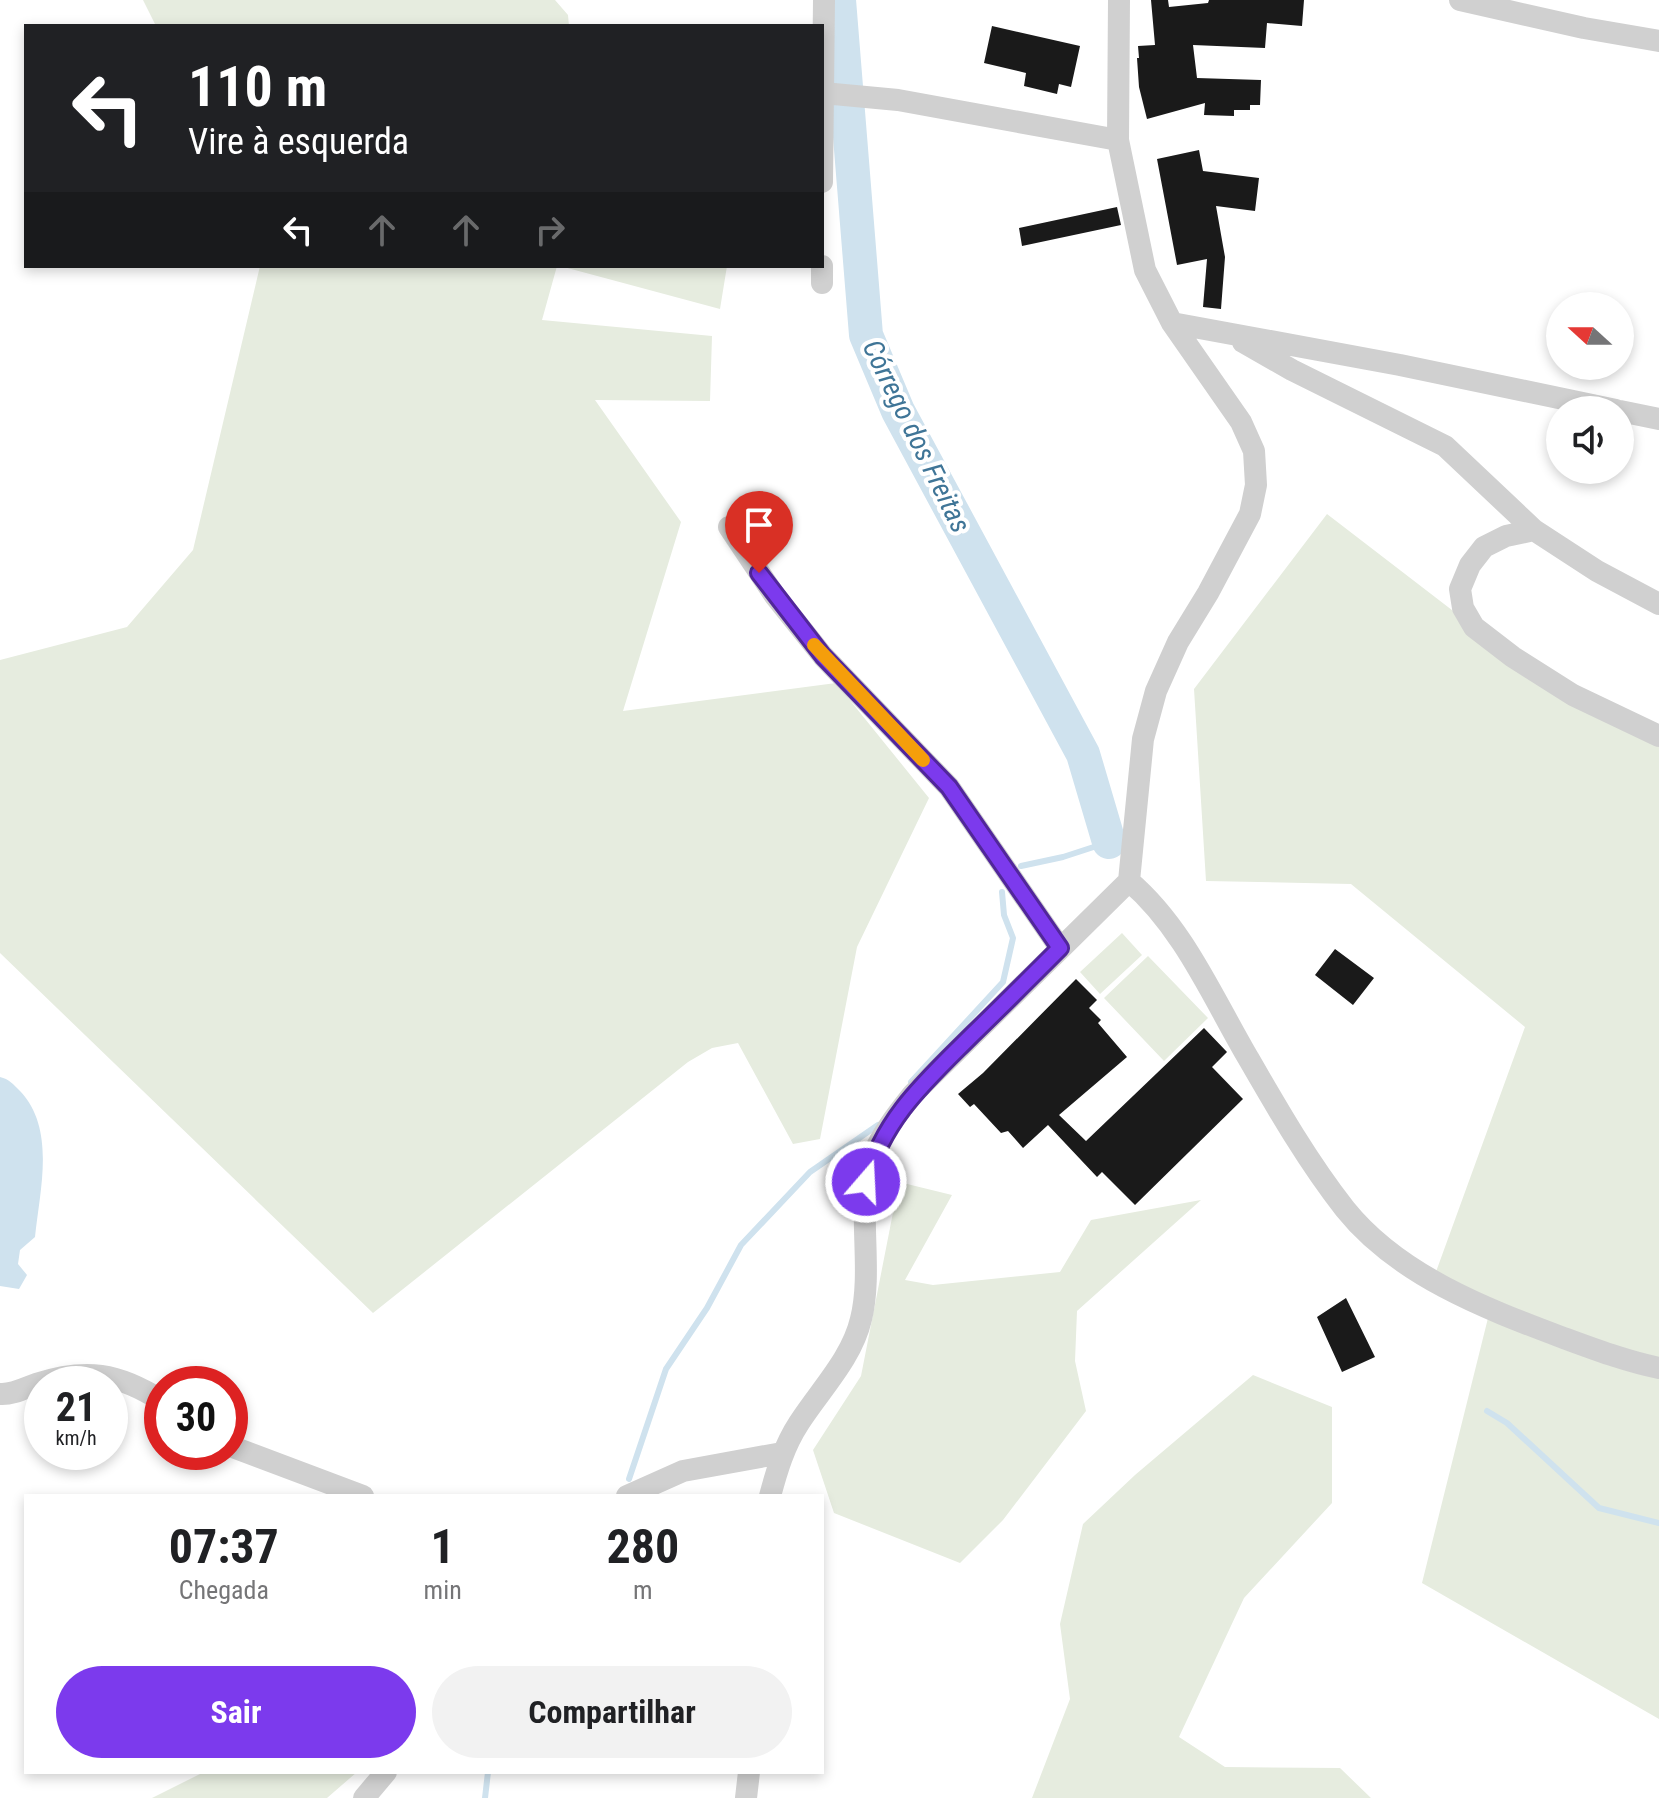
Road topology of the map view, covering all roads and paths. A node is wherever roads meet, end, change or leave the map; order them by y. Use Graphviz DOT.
graph roads {
  1 [pos="824,0"];
  2 [pos="1119,0"];
  3 [pos="1460,0"];
  4 [pos="1659,41"];
  5 [pos="828,94"];
  6 [pos="1118,140"];
  7 [pos="824,153"];
  8 [pos="1172,323"];
  9 [pos="1230,334"];
  10 [pos="1550,396"];
  11 [pos="1634,414"];
  12 [pos="1659,419"];
  13 [pos="729,527"];
  14 [pos="1534,530"];
  15 [pos="1659,604"];
  16 [pos="1659,736"];
  17 [pos="1129,881"];
  18 [pos="1060,948"];
  19 [pos="1659,1368"];
  20 [pos="144,1392"];
  21 [pos="0,1394"];
  22 [pos="248,1453"];
  23 [pos="782,1453"];
  24 [pos="358,1494"];
  25 [pos="631,1494"];
  26 [pos="771,1494"];
  27 [pos="384,1774"];
  28 [pos="749,1774"];
  29 [pos="364,1798"];
  30 [pos="746,1798"];
  1 -- 5 [label="street"];
  2 -- 6 [label="street"];
  3 -- 4 [label="street"];
  5 -- 6 [label="street"];
  5 -- 7 [label="street"];
  6 -- 8 [label="street"];
  8 -- 9 [label="street"];
  8 -- 17 [label="street"];
  9 -- 10 [label="street"];
  9 -- 14 [label="street"];
  11 -- 12 [label="street"];
  13 -- 18 [label="street"];
  14 -- 15 [label="street"];
  14 -- 16 [label="street"];
  17 -- 18 [label="street"];
  17 -- 19 [label="street"];
  18 -- 23 [label="street"];
  20 -- 21 [label="street"];
  22 -- 24 [label="street"];
  23 -- 25 [label="street"];
  23 -- 26 [label="street"];
  27 -- 29 [label="street"];
  28 -- 30 [label="street"];
}
